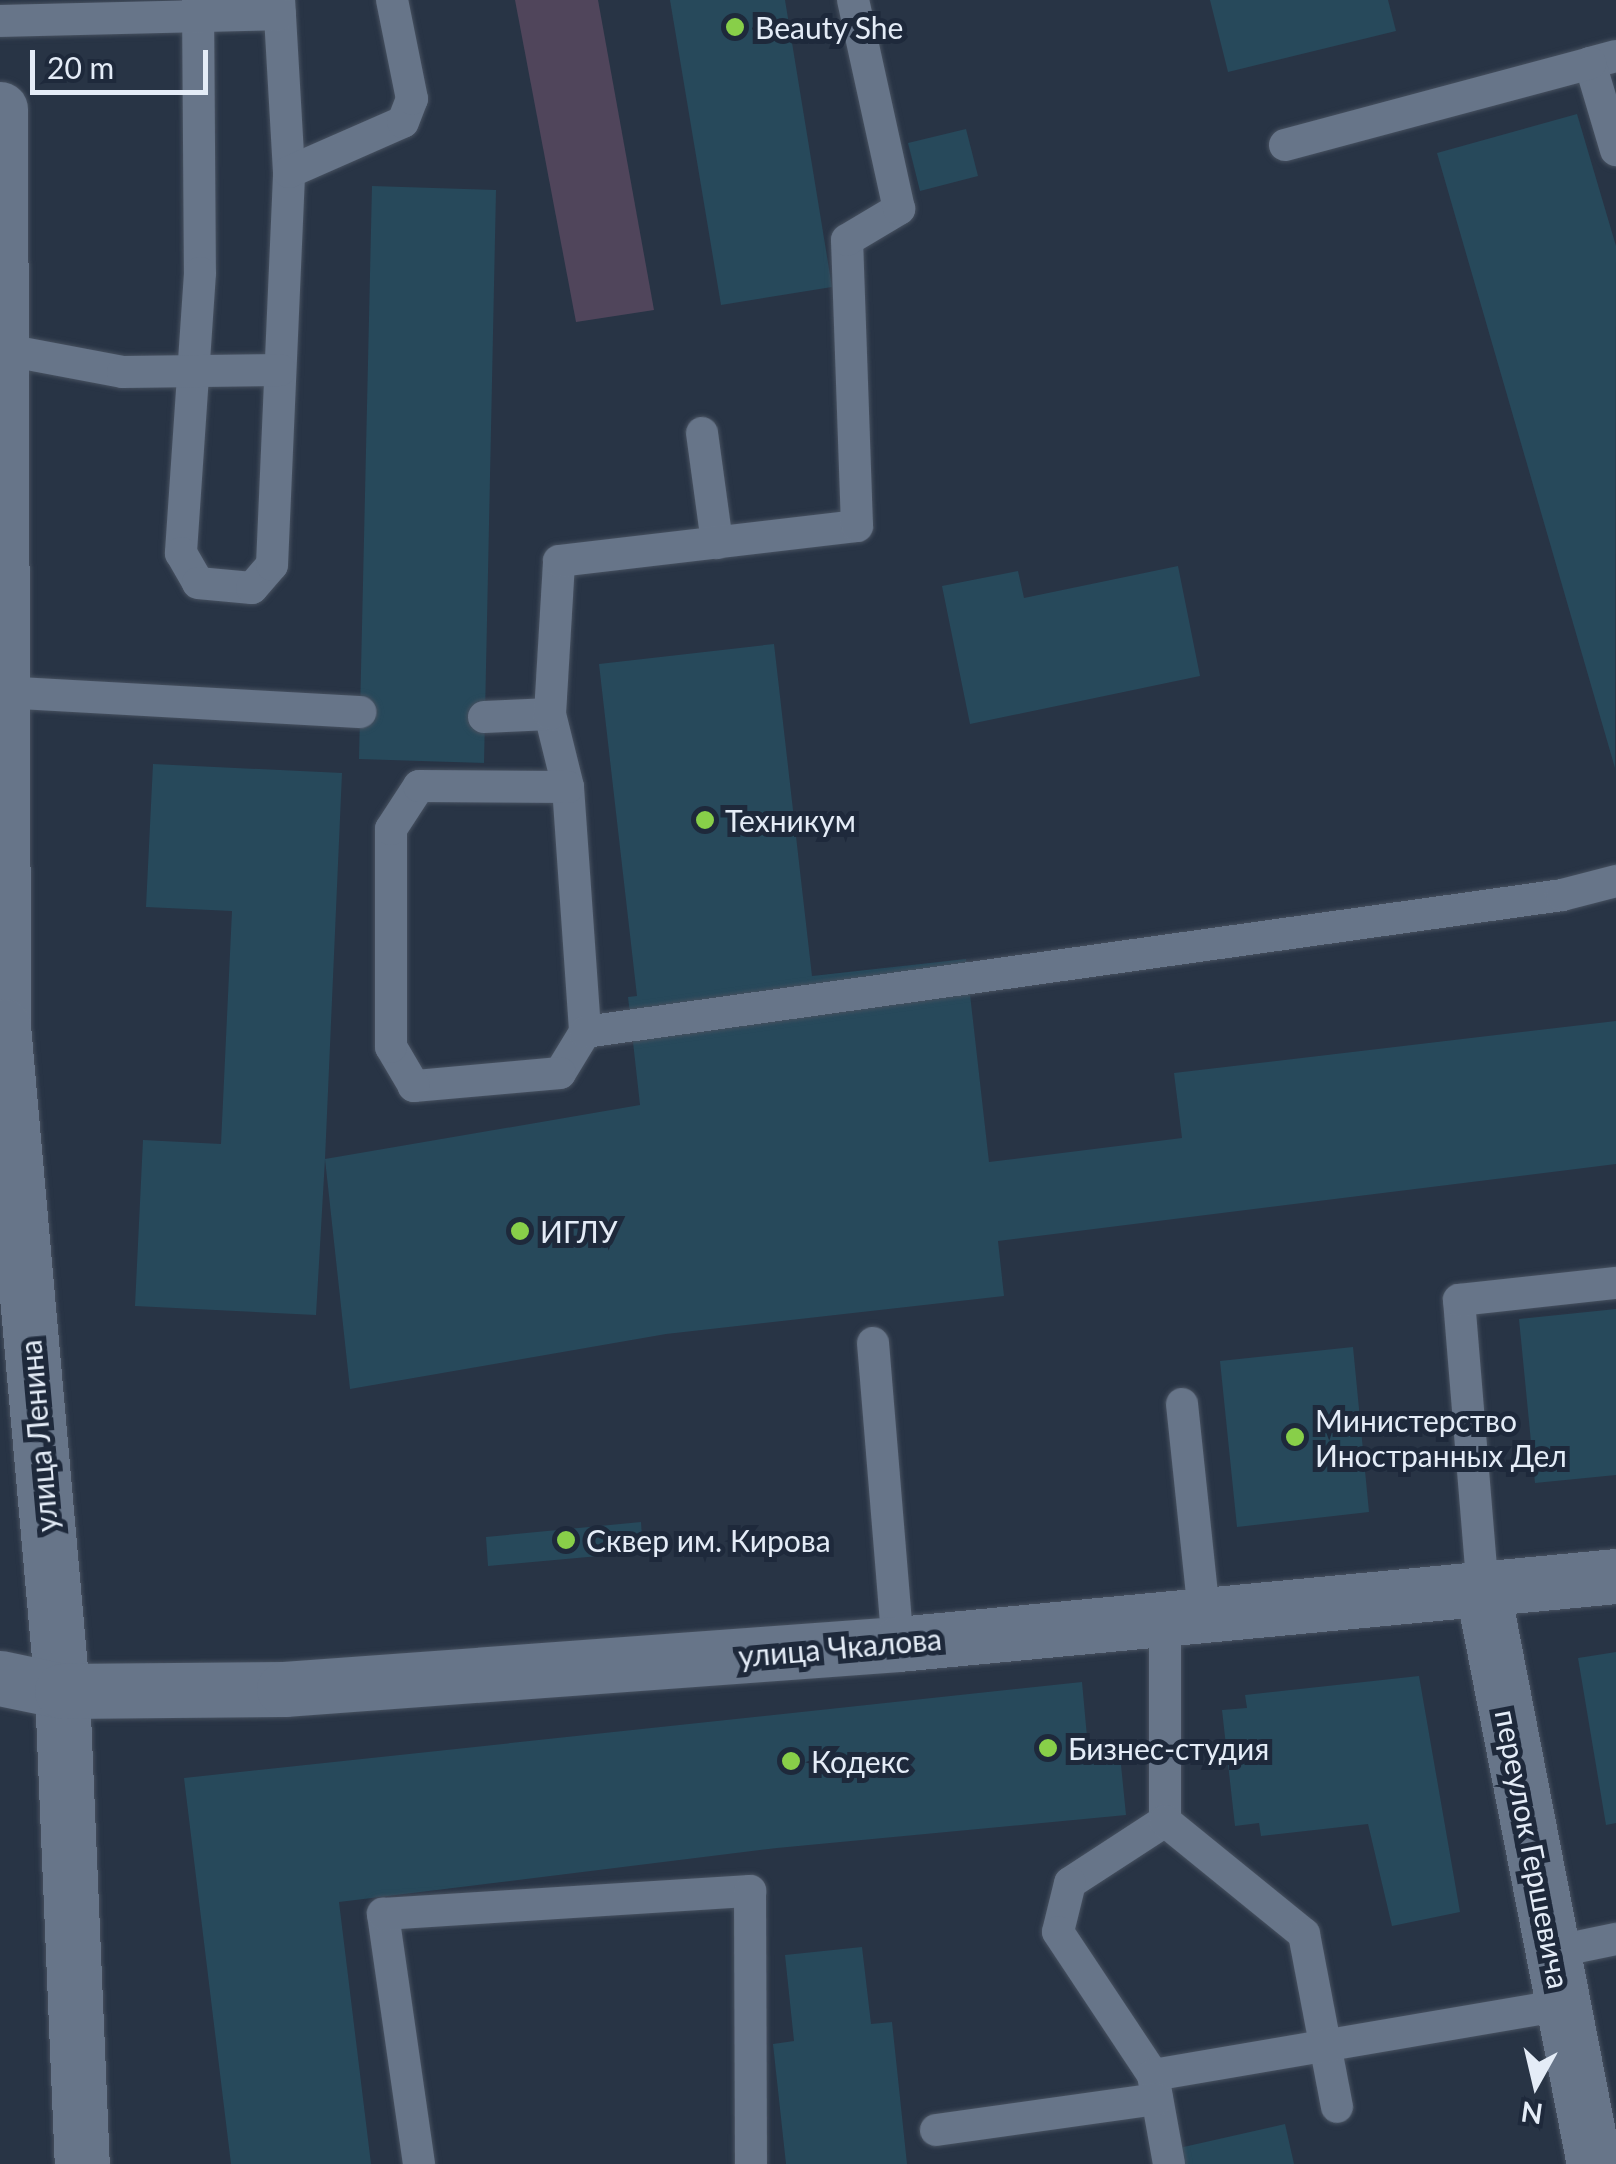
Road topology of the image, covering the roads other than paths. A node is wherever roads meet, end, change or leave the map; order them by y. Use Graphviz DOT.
graph roads {
  1 [pos="392,0"];
  2 [pos="853,0"];
  3 [pos="280,7"];
  4 [pos="198,8"];
  5 [pos="0,20"];
  6 [pos="1603,60"];
  7 [pos="0,109"];
  8 [pos="1286,145"];
  9 [pos="1616,150"];
  10 [pos="289,172"];
  11 [pos="1,349"];
  12 [pos="196,370"];
  13 [pos="280,370"];
  14 [pos="702,433"];
  15 [pos="717,543"];
  16 [pos="2,692"];
  17 [pos="360,712"];
  18 [pos="550,714"];
  19 [pos="484,716"];
  20 [pos="568,786"];
  21 [pos="1616,881"];
  22 [pos="586,1032"];
  23 [pos="3,1095"];
  24 [pos="1616,1282"];
  25 [pos="873,1343"];
  26 [pos="1182,1404"];
  27 [pos="1616,1576"];
  28 [pos="1483,1592"];
  29 [pos="1184,1616"];
  30 [pos="898,1644"];
  31 [pos="0,1678"];
  32 [pos="62,1691"];
  33 [pos="1165,1821"];
  34 [pos="1616,1939"];
  35 [pos="1552,1952"];
  36 [pos="1563,2005"];
  37 [pos="1325,2046"];
  38 [pos="1155,2087"];
  39 [pos="1337,2107"];
  40 [pos="936,2130"];
  41 [pos="82,2164"];
  42 [pos="419,2164"];
  43 [pos="751,2164"];
  44 [pos="1170,2164"];
  45 [pos="1594,2164"];
  1 -- 10 [label="lane"];
  2 -- 15 [label="lane"];
  3 -- 4 [label="lane"];
  3 -- 10 [label="lane"];
  4 -- 5 [label="lane"];
  4 -- 12 [label="lane"];
  6 -- 8 [label="lane"];
  6 -- 9 [label="lane"];
  7 -- 11 [label="main road, улица Ленина"];
  10 -- 13 [label="lane"];
  11 -- 12 [label="lane"];
  11 -- 16 [label="main road, улица Ленина"];
  12 -- 13 [label="lane"];
  12 -- 13 [label="lane"];
  14 -- 15 [label="lane"];
  15 -- 18 [label="lane"];
  16 -- 17 [label="lane"];
  16 -- 23 [label="main road, улица Ленина"];
  18 -- 19 [label="lane"];
  18 -- 20 [label="lane"];
  20 -- 22 [label="lane"];
  20 -- 22 [label="lane"];
  21 -- 22 [label="lane"];
  23 -- 32 [label="main road, улица Ленина"];
  24 -- 28 [label="lane"];
  25 -- 30 [label="lane"];
  26 -- 29 [label="lane"];
  27 -- 28 [label="main road, улица Чкалова"];
  28 -- 29 [label="main road, улица Чкалова"];
  28 -- 35 [label="main road, переулок Гершевича"];
  29 -- 30 [label="main road, улица Чкалова"];
  29 -- 33 [label="lane"];
  30 -- 32 [label="main road, улица Чкалова"];
  31 -- 32 [label="main road, улица Чкалова"];
  32 -- 41 [label="main road, улица Ленина"];
  33 -- 37 [label="lane"];
  33 -- 38 [label="lane"];
  34 -- 35 [label="lane"];
  35 -- 36 [label="main road, переулок Гершевича"];
  36 -- 37 [label="lane"];
  36 -- 45 [label="main road, переулок Гершевича"];
  37 -- 38 [label="lane"];
  37 -- 39 [label="lane"];
  38 -- 40 [label="lane"];
  38 -- 44 [label="lane"];
  42 -- 43 [label="lane"];
}
